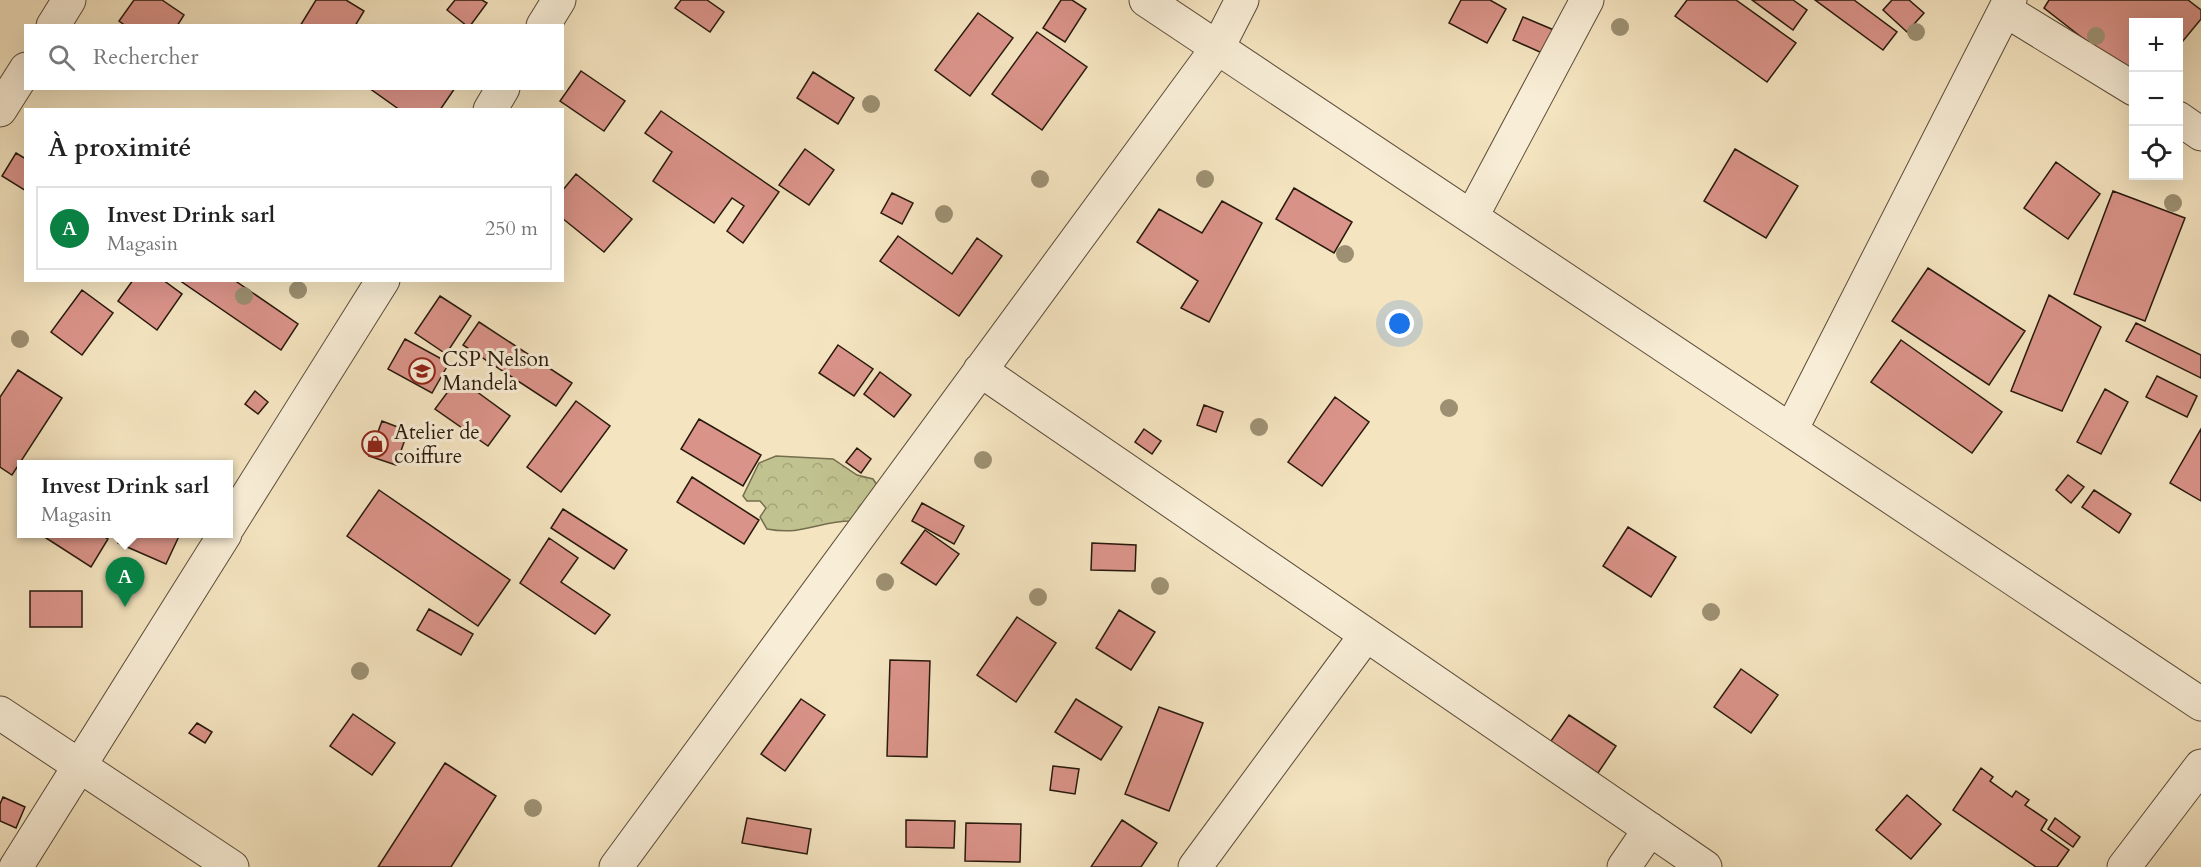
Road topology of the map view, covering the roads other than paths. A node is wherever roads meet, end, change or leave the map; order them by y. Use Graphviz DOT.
graph roads {
  1 [pos="69,0"];
  2 [pos="559,0"];
  3 [pos="1146,0"];
  4 [pos="1242,0"];
  5 [pos="1587,0"];
  6 [pos="2008,5"];
  7 [pos="54,24"];
  8 [pos="544,24"];
  9 [pos="1218,47"];
  10 [pos="24,72"];
  11 [pos="2129,86"];
  12 [pos="502,90"];
  13 [pos="491,108"];
  14 [pos="0,110"];
  15 [pos="2183,121"];
  16 [pos="2201,134"];
  17 [pos="1472,216"];
  18 [pos="382,282"];
  19 [pos="980,370"];
  20 [pos="1791,430"];
  21 [pos="233,519"];
  22 [pos="222,538"];
  23 [pos="1366,635"];
  24 [pos="2201,704"];
  25 [pos="0,713"];
  26 [pos="2201,766"];
  27 [pos="79,767"];
  28 [pos="1650,830"];
  29 [pos="16,867"];
  30 [pos="232,867"];
  31 [pos="616,867"];
  32 [pos="1195,867"];
  33 [pos="1624,867"];
  34 [pos="1705,867"];
  35 [pos="2124,867"];
  1 -- 7 [label="street"];
  2 -- 8 [label="street"];
  3 -- 9 [label="street"];
  4 -- 9 [label="street"];
  5 -- 17 [label="street"];
  6 -- 11 [label="street"];
  6 -- 20 [label="street"];
  9 -- 17 [label="street"];
  9 -- 19 [label="street"];
  10 -- 14 [label="street"];
  12 -- 13 [label="street"];
  15 -- 16 [label="street"];
  17 -- 20 [label="street"];
  18 -- 21 [label="street"];
  19 -- 23 [label="street"];
  19 -- 31 [label="street"];
  20 -- 24 [label="street"];
  22 -- 27 [label="street"];
  23 -- 28 [label="street"];
  23 -- 32 [label="street"];
  25 -- 27 [label="street"];
  26 -- 35 [label="street"];
  27 -- 29 [label="street"];
  27 -- 30 [label="street"];
  28 -- 33 [label="street"];
  28 -- 34 [label="street"];
}
